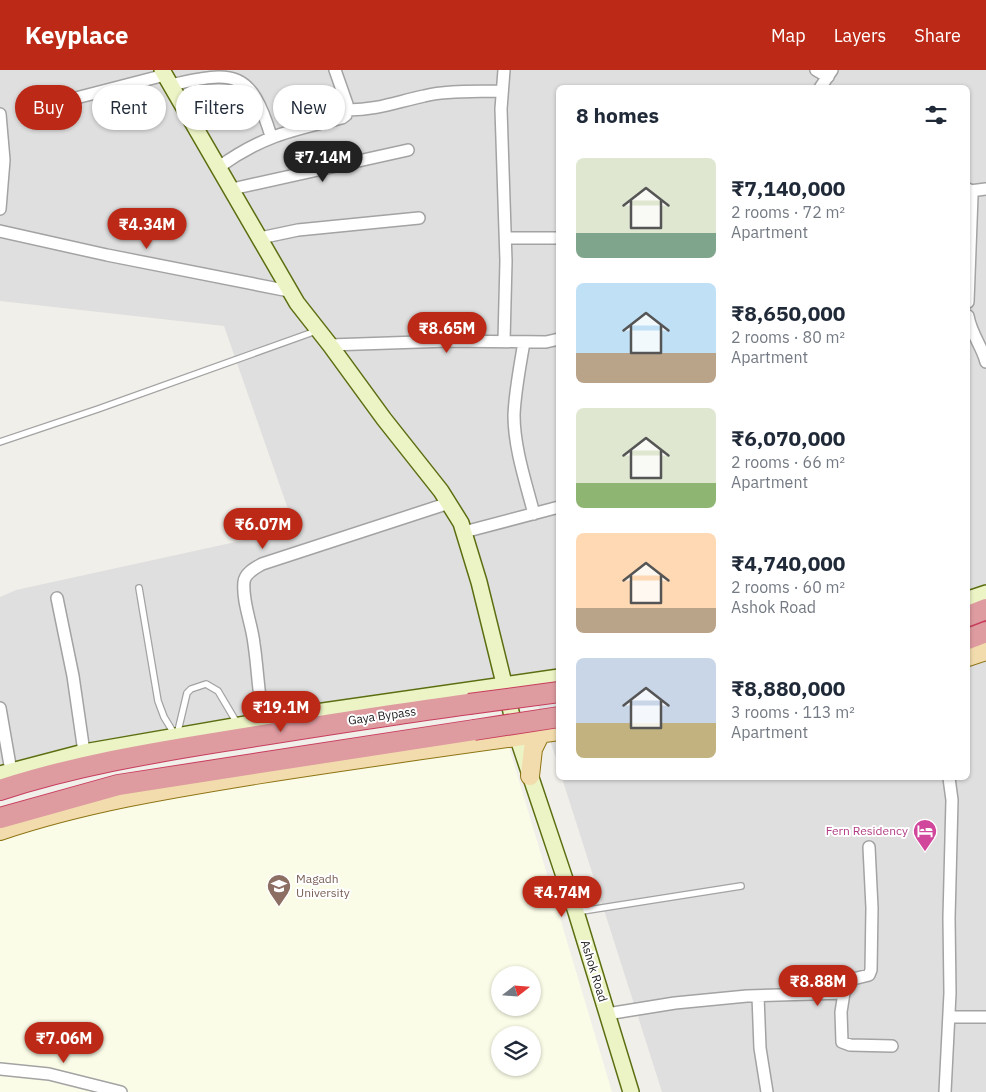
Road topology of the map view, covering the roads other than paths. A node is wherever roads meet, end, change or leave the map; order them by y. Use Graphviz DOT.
graph roads {
  1 [pos="335,70"];
  2 [pos="504,70"];
  3 [pos="816,70"];
  4 [pos="830,74"];
  5 [pos="166,77"];
  6 [pos="822,85"];
  7 [pos="502,91"];
  8 [pos="82,97"];
  9 [pos="348,110"];
  10 [pos="0,114"];
  11 [pos="271,136"];
  12 [pos="408,150"];
  13 [pos="219,167"];
  14 [pos="232,189"];
  15 [pos="986,189"];
  16 [pos="970,190"];
  17 [pos="970,193"];
  18 [pos="0,209"];
  19 [pos="419,218"];
  20 [pos="0,231"];
  21 [pos="260,238"];
  22 [pos="506,238"];
  23 [pos="556,238"];
  24 [pos="970,249"];
  25 [pos="289,291"];
  26 [pos="970,324"];
  27 [pos="318,330"];
  28 [pos="504,340"];
  29 [pos="556,340"];
  30 [pos="524,342"];
  31 [pos="330,345"];
  32 [pos="986,362"];
  33 [pos="0,442"];
  34 [pos="449,503"];
  35 [pos="556,508"];
  36 [pos="534,514"];
  37 [pos="464,532"];
  38 [pos="139,588"];
  39 [pos="986,593"];
  40 [pos="58,598"];
  41 [pos="970,598"];
  42 [pos="986,609"];
  43 [pos="970,615"];
  44 [pos="986,632"];
  45 [pos="970,638"];
  46 [pos="986,651"];
  47 [pos="970,656"];
  48 [pos="556,677"];
  49 [pos="504,685"];
  50 [pos="556,692"];
  51 [pos="0,708"];
  52 [pos="556,717"];
  53 [pos="264,721"];
  54 [pos="238,725"];
  55 [pos="556,731"];
  56 [pos="527,735"];
  57 [pos="176,737"];
  58 [pos="84,752"];
  59 [pos="5,773"];
  60 [pos="530,776"];
  61 [pos="949,780"];
  62 [pos="0,790"];
  63 [pos="0,818"];
  64 [pos="0,831"];
  65 [pos="869,847"];
  66 [pos="741,886"];
  67 [pos="576,912"];
  68 [pos="844,993"];
  69 [pos="758,996"];
  70 [pos="607,1014"];
  71 [pos="949,1017"];
  72 [pos="986,1017"];
  73 [pos="892,1046"];
  74 [pos="0,1069"];
  75 [pos="120,1092"];
  76 [pos="631,1092"];
  77 [pos="767,1092"];
  78 [pos="945,1092"];
  1 -- 9 [label="street"];
  2 -- 7 [label="street"];
  3 -- 4 [label="street"];
  4 -- 6 [label="street"];
  5 -- 8 [label="street"];
  5 -- 11 [label="street"];
  5 -- 13 [label="street"];
  7 -- 9 [label="street"];
  7 -- 22 [label="street"];
  9 -- 11 [label="street"];
  10 -- 18 [label="street"];
  11 -- 13 [label="street"];
  12 -- 14 [label="street"];
  13 -- 14 [label="street"];
  14 -- 21 [label="street"];
  15 -- 16 [label="street"];
  17 -- 24 [label="street"];
  19 -- 21 [label="street"];
  20 -- 25 [label="street"];
  21 -- 25 [label="street"];
  22 -- 23 [label="street"];
  22 -- 28 [label="street"];
  25 -- 27 [label="street"];
  26 -- 32 [label="street"];
  27 -- 31 [label="street"];
  27 -- 33 [label="lane"];
  28 -- 30 [label="street"];
  28 -- 31 [label="street"];
  29 -- 30 [label="street"];
  30 -- 36 [label="street"];
  31 -- 34 [label="street"];
  34 -- 37 [label="street"];
  34 -- 53 [label="street"];
  35 -- 36 [label="street"];
  36 -- 37 [label="street"];
  37 -- 49 [label="street"];
  38 -- 57 [label="lane"];
  39 -- 41 [label="street"];
  40 -- 58 [label="street"];
  42 -- 43 [label="highway"];
  44 -- 45 [label="highway"];
  46 -- 47 [label="main road"];
  48 -- 49 [label="street"];
  49 -- 53 [label="street"];
  49 -- 56 [label="street"];
  50 -- 62 [label="highway, Gaya Bypass, bridge"];
  51 -- 59 [label="street"];
  52 -- 63 [label="highway, bridge"];
  53 -- 54 [label="street"];
  54 -- 57 [label="street"];
  54 -- 57 [label="lane"];
  55 -- 56 [label="main road"];
  56 -- 60 [label="main road"];
  56 -- 64 [label="main road"];
  57 -- 58 [label="street"];
  58 -- 59 [label="street"];
  60 -- 67 [label="street, Ashok Road"];
  61 -- 71 [label="street"];
  65 -- 68 [label="street"];
  66 -- 67 [label="lane"];
  67 -- 70 [label="street, Ashok Road"];
  68 -- 69 [label="street"];
  68 -- 73 [label="street"];
  69 -- 70 [label="street"];
  69 -- 77 [label="street"];
  70 -- 76 [label="street, Ashok Road"];
  71 -- 72 [label="street"];
  71 -- 78 [label="street"];
  74 -- 75 [label="street"];
}
